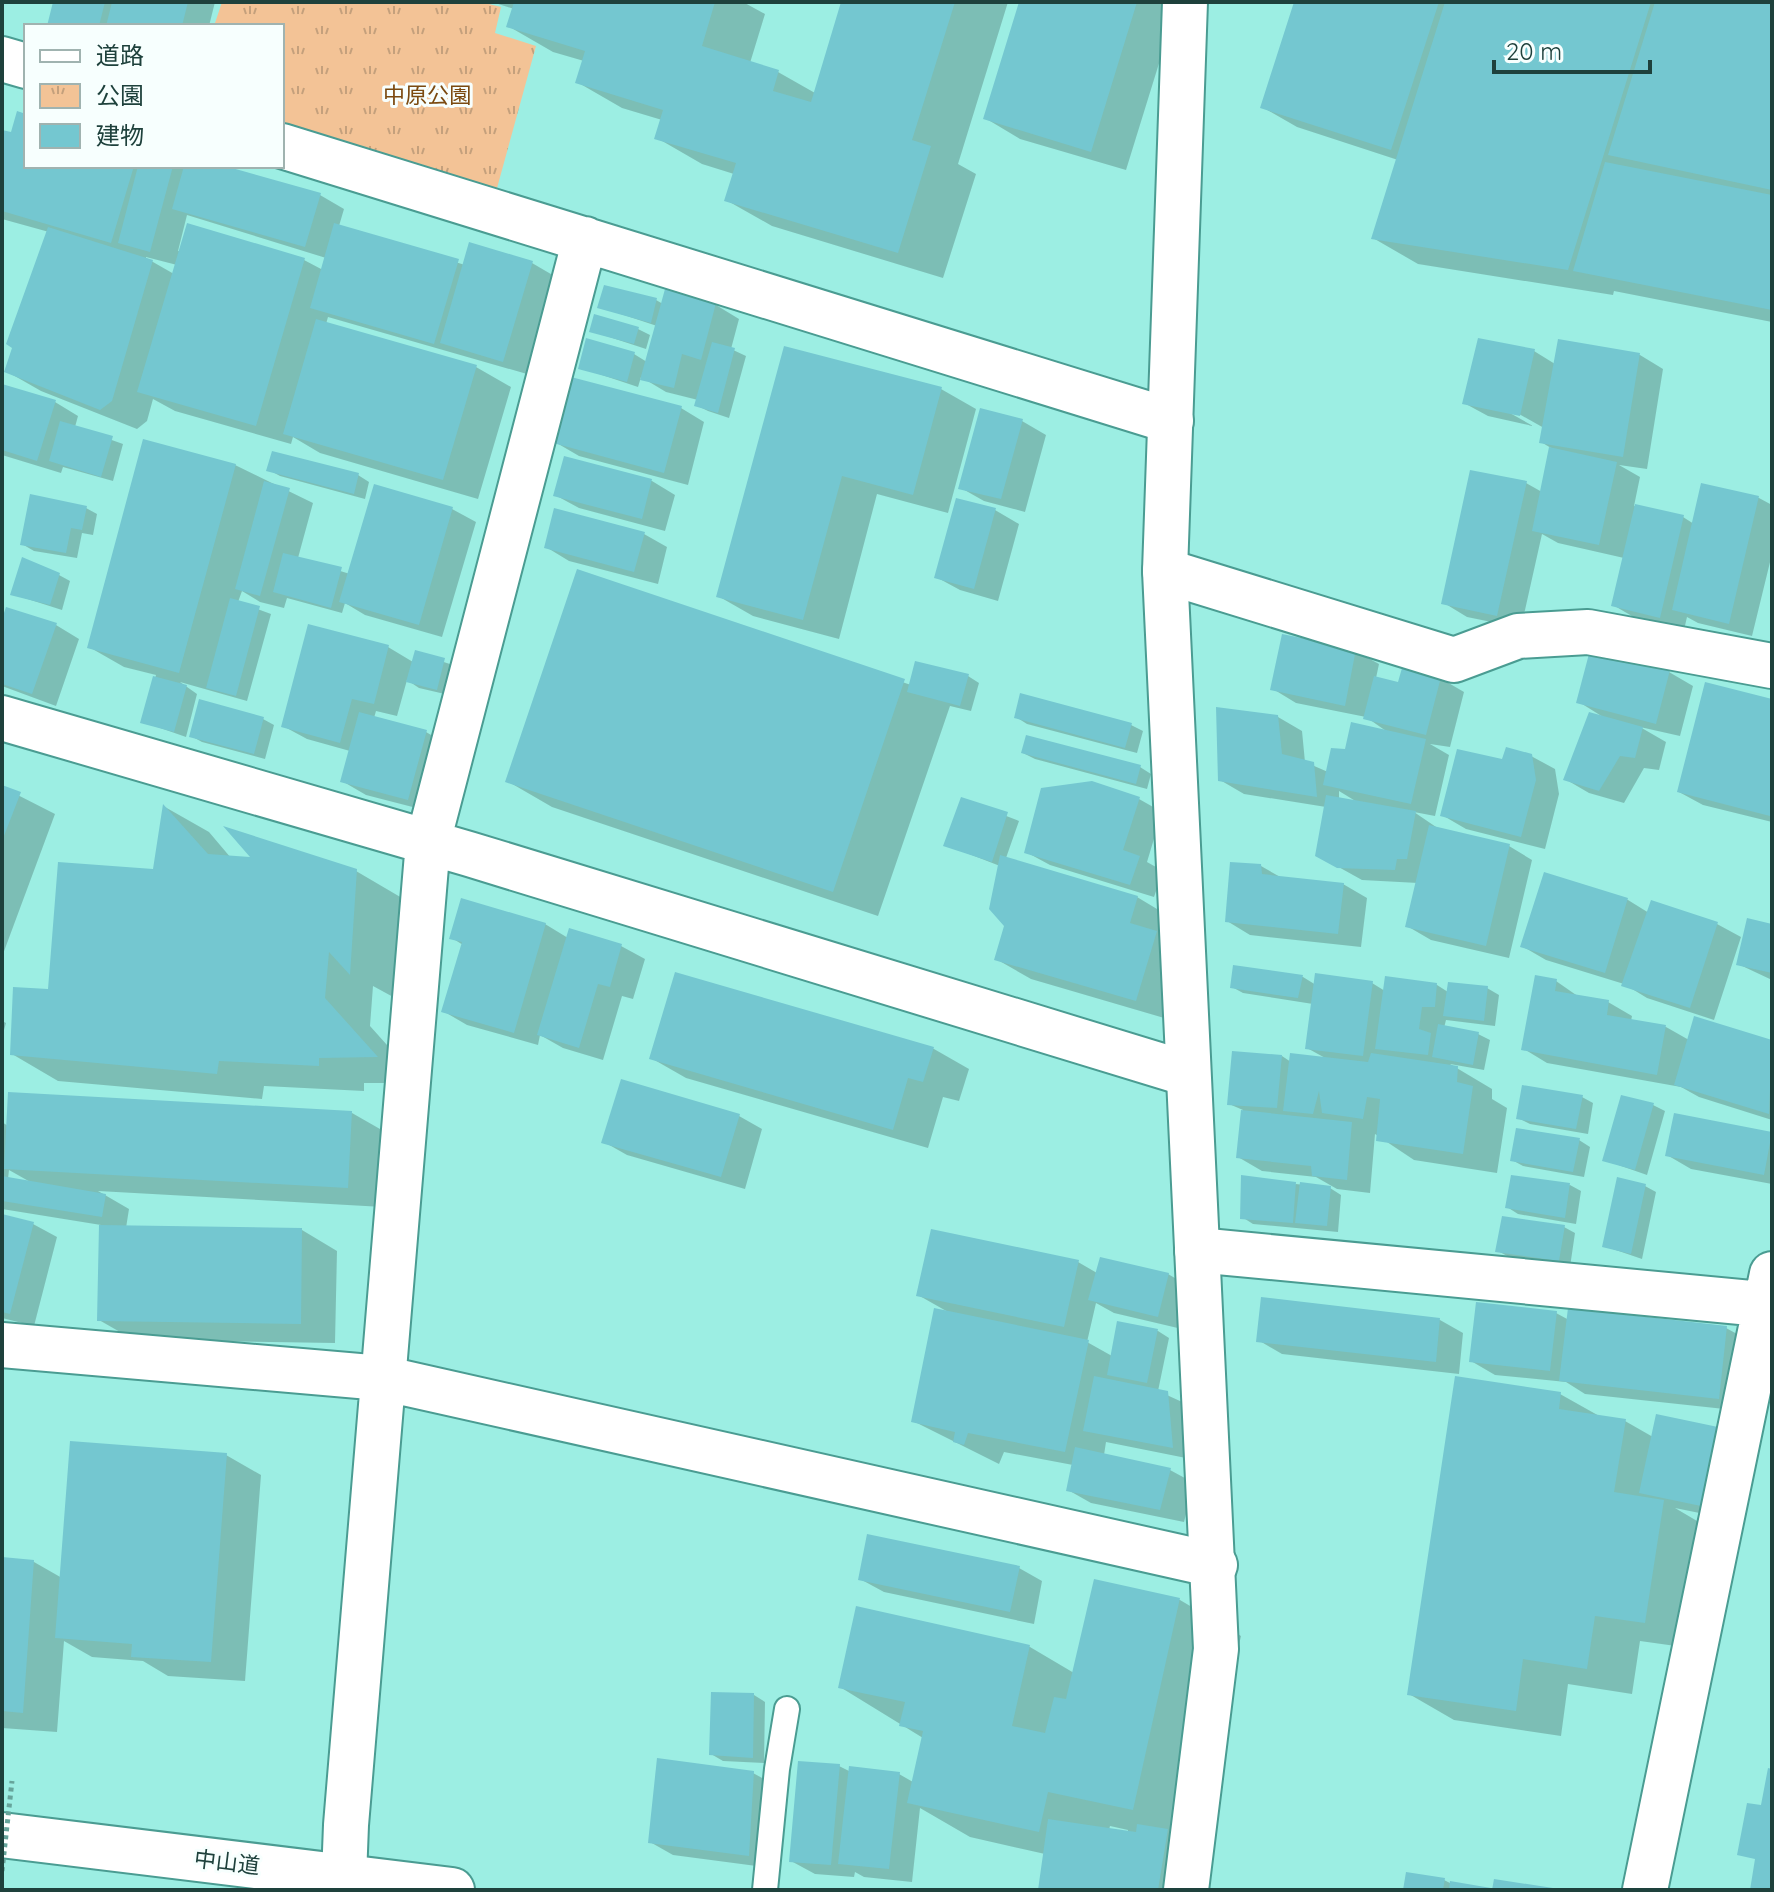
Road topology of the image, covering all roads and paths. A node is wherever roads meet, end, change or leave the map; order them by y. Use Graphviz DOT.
graph roads {
  1 [pos="1185,2"];
  2 [pos="2,59"];
  3 [pos="24,65"];
  4 [pos="284,147"];
  5 [pos="585,239"];
  6 [pos="1171,421"];
  7 [pos="1165,571"];
  8 [pos="1772,666"];
  9 [pos="2,718"];
  10 [pos="428,842"];
  11 [pos="1188,1074"];
  12 [pos="1197,1250"];
  13 [pos="1769,1294"];
  14 [pos="2,1345"];
  15 [pos="382,1378"];
  16 [pos="1215,1565"];
  17 [pos="787,1709"];
  18 [pos="12,1781"];
  19 [pos="2,1835"];
  20 [pos="2,1871"];
  21 [pos="344,1877"];
  22 [pos="452,1890"];
  23 [pos="765,1890"];
  24 [pos="1186,1890"];
  25 [pos="1645,1890"];
  1 -- 6 [label="main road"];
  2 -- 3 [label="main road"];
  4 -- 5 [label="main road"];
  5 -- 6 [label="main road"];
  5 -- 10 [label="main road"];
  6 -- 7 [label="main road"];
  7 -- 8 [label="main road"];
  7 -- 11 [label="main road"];
  9 -- 10 [label="main road"];
  10 -- 11 [label="main road"];
  10 -- 15 [label="main road"];
  11 -- 12 [label="main road"];
  12 -- 13 [label="main road"];
  12 -- 16 [label="main road"];
  13 -- 25 [label="main road"];
  14 -- 15 [label="main road"];
  15 -- 16 [label="main road"];
  15 -- 21 [label="main road"];
  16 -- 24 [label="main road"];
  17 -- 23 [label="lane"];
  18 -- 20 [label="path, bridge"];
  19 -- 21 [label="main road, 中山道"];
  21 -- 22 [label="main road, 中山道"];
}
